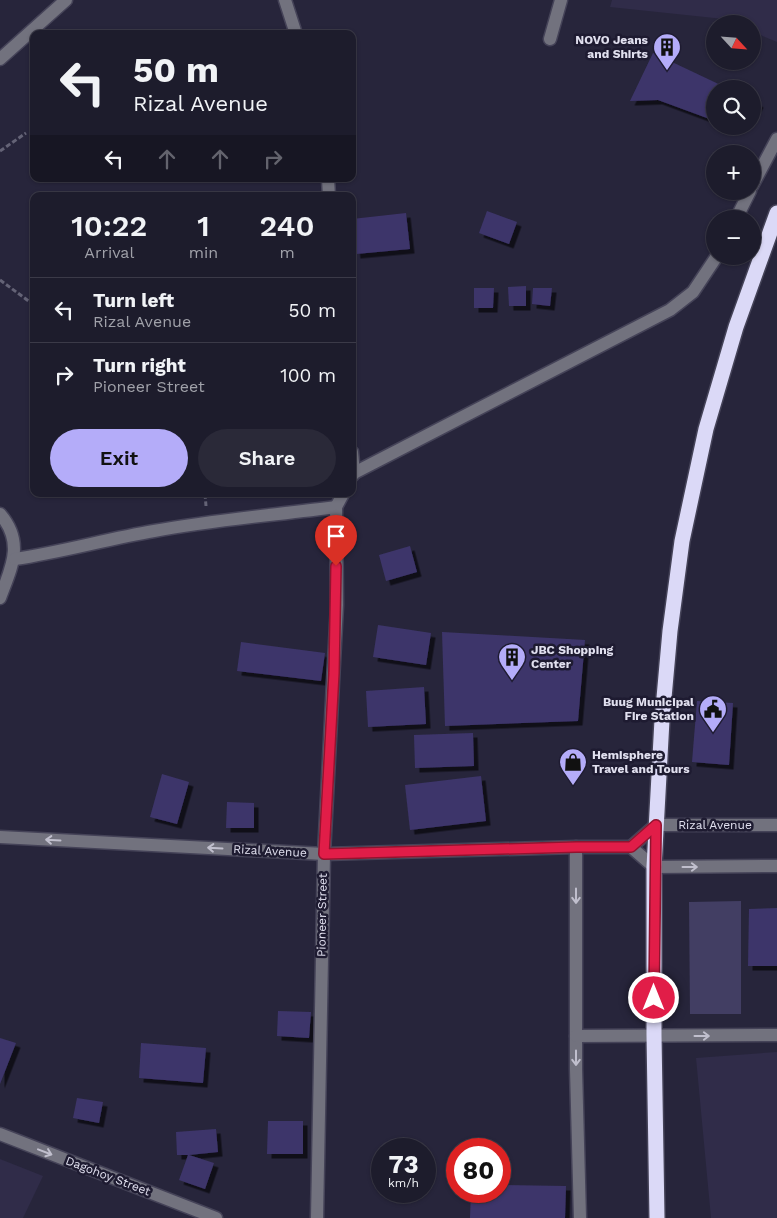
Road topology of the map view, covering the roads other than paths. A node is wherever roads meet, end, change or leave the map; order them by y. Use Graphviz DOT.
graph roads {
  1 [pos="66,0"];
  2 [pos="285,0"];
  3 [pos="561,0"];
  4 [pos="32,30"];
  5 [pos="295,30"];
  6 [pos="30,32"];
  7 [pos="550,39"];
  8 [pos="0,59"];
  9 [pos="777,139"];
  10 [pos="761,169"];
  11 [pos="777,213"];
  12 [pos="712,265"];
  13 [pos="356,472"];
  14 [pos="341,497"];
  15 [pos="336,507"];
  16 [pos="0,514"];
  17 [pos="15,559"];
  18 [pos="0,598"];
  19 [pos="656,825"];
  20 [pos="777,825"];
  21 [pos="0,837"];
  22 [pos="576,847"];
  23 [pos="631,847"];
  24 [pos="324,854"];
  25 [pos="777,866"];
  26 [pos="654,867"];
  27 [pos="654,1035"];
  28 [pos="777,1035"];
  29 [pos="576,1036"];
  30 [pos="0,1134"];
  31 [pos="216,1218"];
  32 [pos="317,1218"];
  33 [pos="580,1218"];
  34 [pos="657,1218"];
  1 -- 4 [label="street"];
  2 -- 5 [label="street"];
  3 -- 7 [label="street"];
  6 -- 8 [label="street"];
  9 -- 10 [label="street"];
  11 -- 19 [label="highway"];
  12 -- 13 [label="street"];
  14 -- 15 [label="street, Pioneer Street"];
  15 -- 17 [label="street"];
  15 -- 24 [label="street, Pioneer Street"];
  16 -- 17 [label="street"];
  17 -- 18 [label="street"];
  19 -- 20 [label="street, Rizal Avenue"];
  19 -- 23 [label="street"];
  19 -- 26 [label="highway"];
  24 -- 21 [label="street, Rizal Avenue, one-way"];
  22 -- 23 [label="street, Rizal Avenue"];
  22 -- 24 [label="street, Rizal Avenue"];
  22 -- 29 [label="street, one-way"];
  23 -- 26 [label="street"];
  24 -- 32 [label="street, Pioneer Street"];
  26 -- 25 [label="street, one-way"];
  26 -- 27 [label="highway"];
  27 -- 28 [label="street, one-way"];
  27 -- 29 [label="street"];
  27 -- 34 [label="highway"];
  29 -- 33 [label="street, one-way"];
  30 -- 31 [label="street, Dagohoy Street, one-way"];
}
